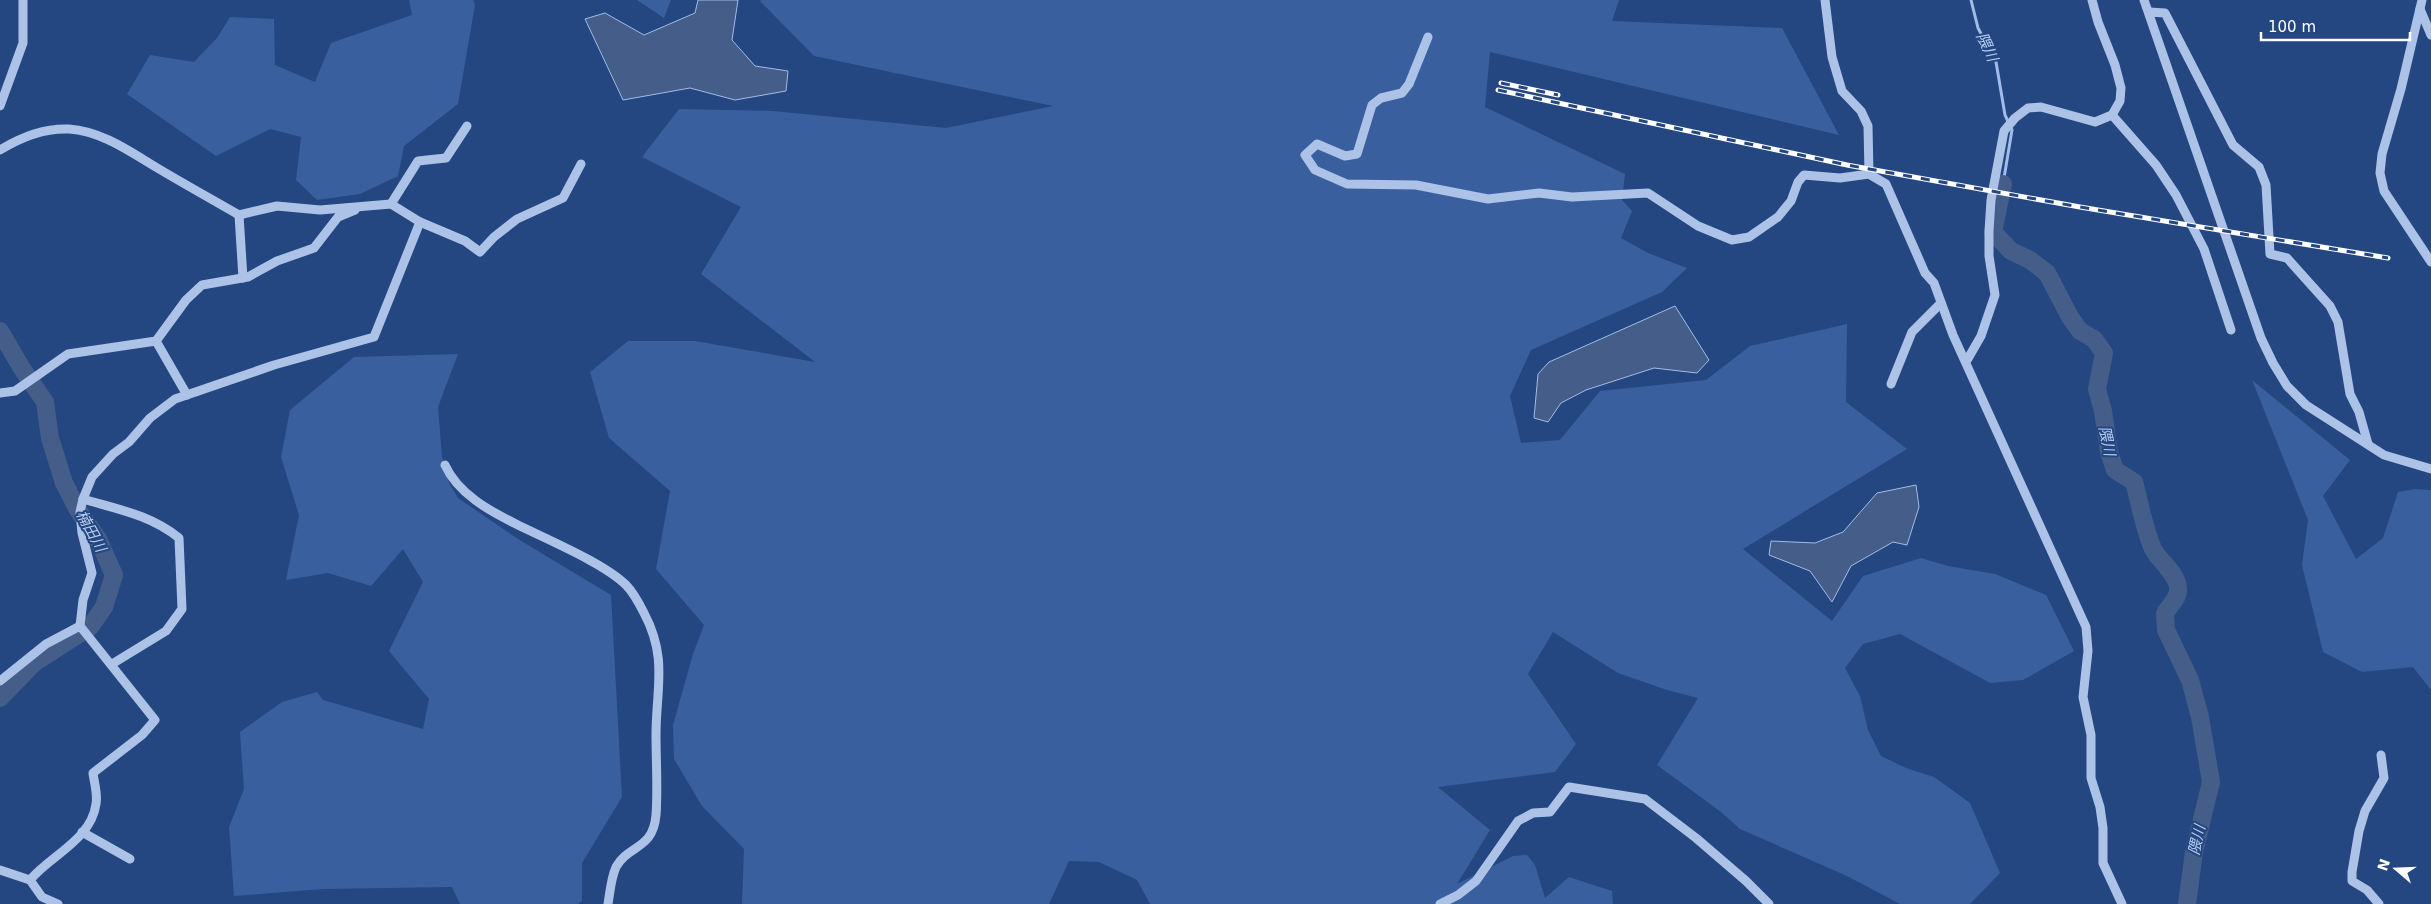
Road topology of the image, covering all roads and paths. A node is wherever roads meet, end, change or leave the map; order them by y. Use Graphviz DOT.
graph roads {
  1 [pos="23,0"];
  2 [pos="1824,0"];
  3 [pos="2092,0"];
  4 [pos="2144,0"];
  5 [pos="2421,5"];
  6 [pos="2149,12"];
  7 [pos="2431,35"];
  8 [pos="1428,37"];
  9 [pos="0,106"];
  10 [pos="2112,115"];
  11 [pos="467,126"];
  12 [pos="0,150"];
  13 [pos="581,164"];
  14 [pos="1869,174"];
  15 [pos="390,204"];
  16 [pos="362,207"];
  17 [pos="239,216"];
  18 [pos="420,222"];
  19 [pos="2431,262"];
  20 [pos="243,278"];
  21 [pos="1941,303"];
  22 [pos="2231,330"];
  23 [pos="156,341"];
  24 [pos="1966,362"];
  25 [pos="1891,384"];
  26 [pos="0,393"];
  27 [pos="186,395"];
  28 [pos="2368,444"];
  29 [pos="445,465"];
  30 [pos="2431,469"];
  31 [pos="83,499"];
  32 [pos="84,630"];
  33 [pos="112,664"];
  34 [pos="0,681"];
  35 [pos="2381,755"];
  36 [pos="82,832"];
  37 [pos="130,859"];
  38 [pos="0,870"];
  39 [pos="30,880"];
  40 [pos="40,900"];
  41 [pos="58,904"];
  42 [pos="608,904"];
  43 [pos="1440,904"];
  44 [pos="1769,904"];
  45 [pos="2122,904"];
  46 [pos="2379,904"];
  1 -- 9 [label="street"];
  2 -- 14 [label="street"];
  3 -- 10 [label="street"];
  4 -- 6 [label="street"];
  5 -- 7 [label="street"];
  5 -- 19 [label="street"];
  6 -- 28 [label="street"];
  6 -- 28 [label="street"];
  8 -- 14 [label="street"];
  10 -- 22 [label="street"];
  10 -- 24 [label="street"];
  11 -- 15 [label="street"];
  12 -- 17 [label="street"];
  13 -- 18 [label="street"];
  14 -- 21 [label="street"];
  15 -- 16 [label="street"];
  15 -- 18 [label="street"];
  16 -- 17 [label="street"];
  16 -- 20 [label="street"];
  17 -- 20 [label="street"];
  18 -- 27 [label="street"];
  20 -- 23 [label="street"];
  21 -- 24 [label="street"];
  21 -- 25 [label="street"];
  23 -- 26 [label="street"];
  23 -- 27 [label="street"];
  24 -- 45 [label="street"];
  27 -- 31 [label="street"];
  28 -- 30 [label="street"];
  29 -- 42 [label="street"];
  31 -- 32 [label="street"];
  31 -- 33 [label="street"];
  32 -- 33 [label="street"];
  32 -- 34 [label="street"];
  33 -- 36 [label="street"];
  35 -- 46 [label="street"];
  36 -- 37 [label="street"];
  36 -- 39 [label="street"];
  38 -- 39 [label="street"];
  39 -- 40 [label="street"];
  40 -- 41 [label="street"];
  43 -- 44 [label="street"];
}
